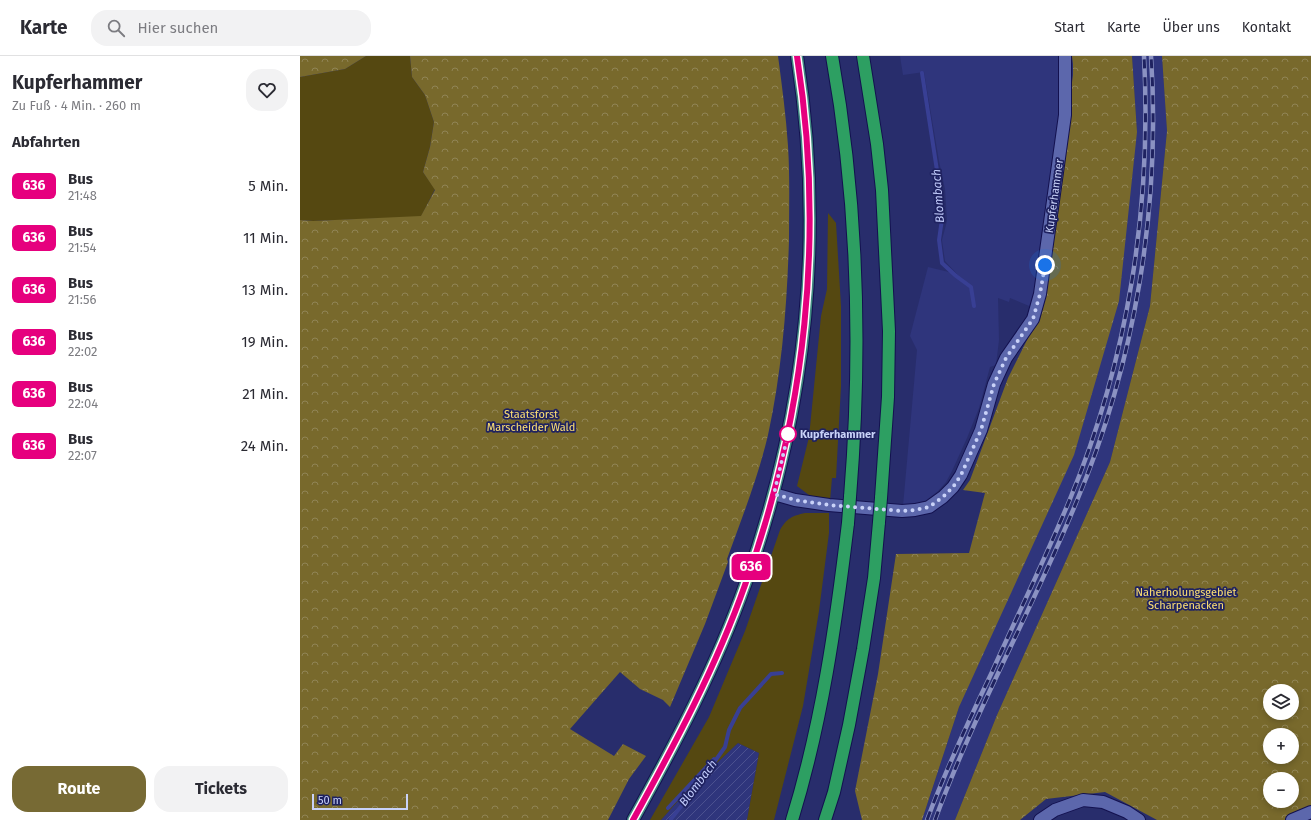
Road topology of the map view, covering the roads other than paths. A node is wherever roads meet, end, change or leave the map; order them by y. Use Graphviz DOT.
graph roads {
  1 [pos="798,56"];
  2 [pos="832,56"];
  3 [pos="863,56"];
  4 [pos="1066,56"];
  5 [pos="774,494"];
  6 [pos="1311,812"];
  7 [pos="633,820"];
  8 [pos="792,820"];
  9 [pos="825,820"];
  10 [pos="1040,820"];
  11 [pos="1139,820"];
  12 [pos="1292,820"];
  1 -- 5 [label="main road"];
  2 -- 8 [label="highway, bridge"];
  3 -- 9 [label="highway, bridge"];
  4 -- 5 [label="street, Kupferhammer"];
  5 -- 7 [label="main road"];
  6 -- 12 [label="street"];
  10 -- 11 [label="street"];
}
